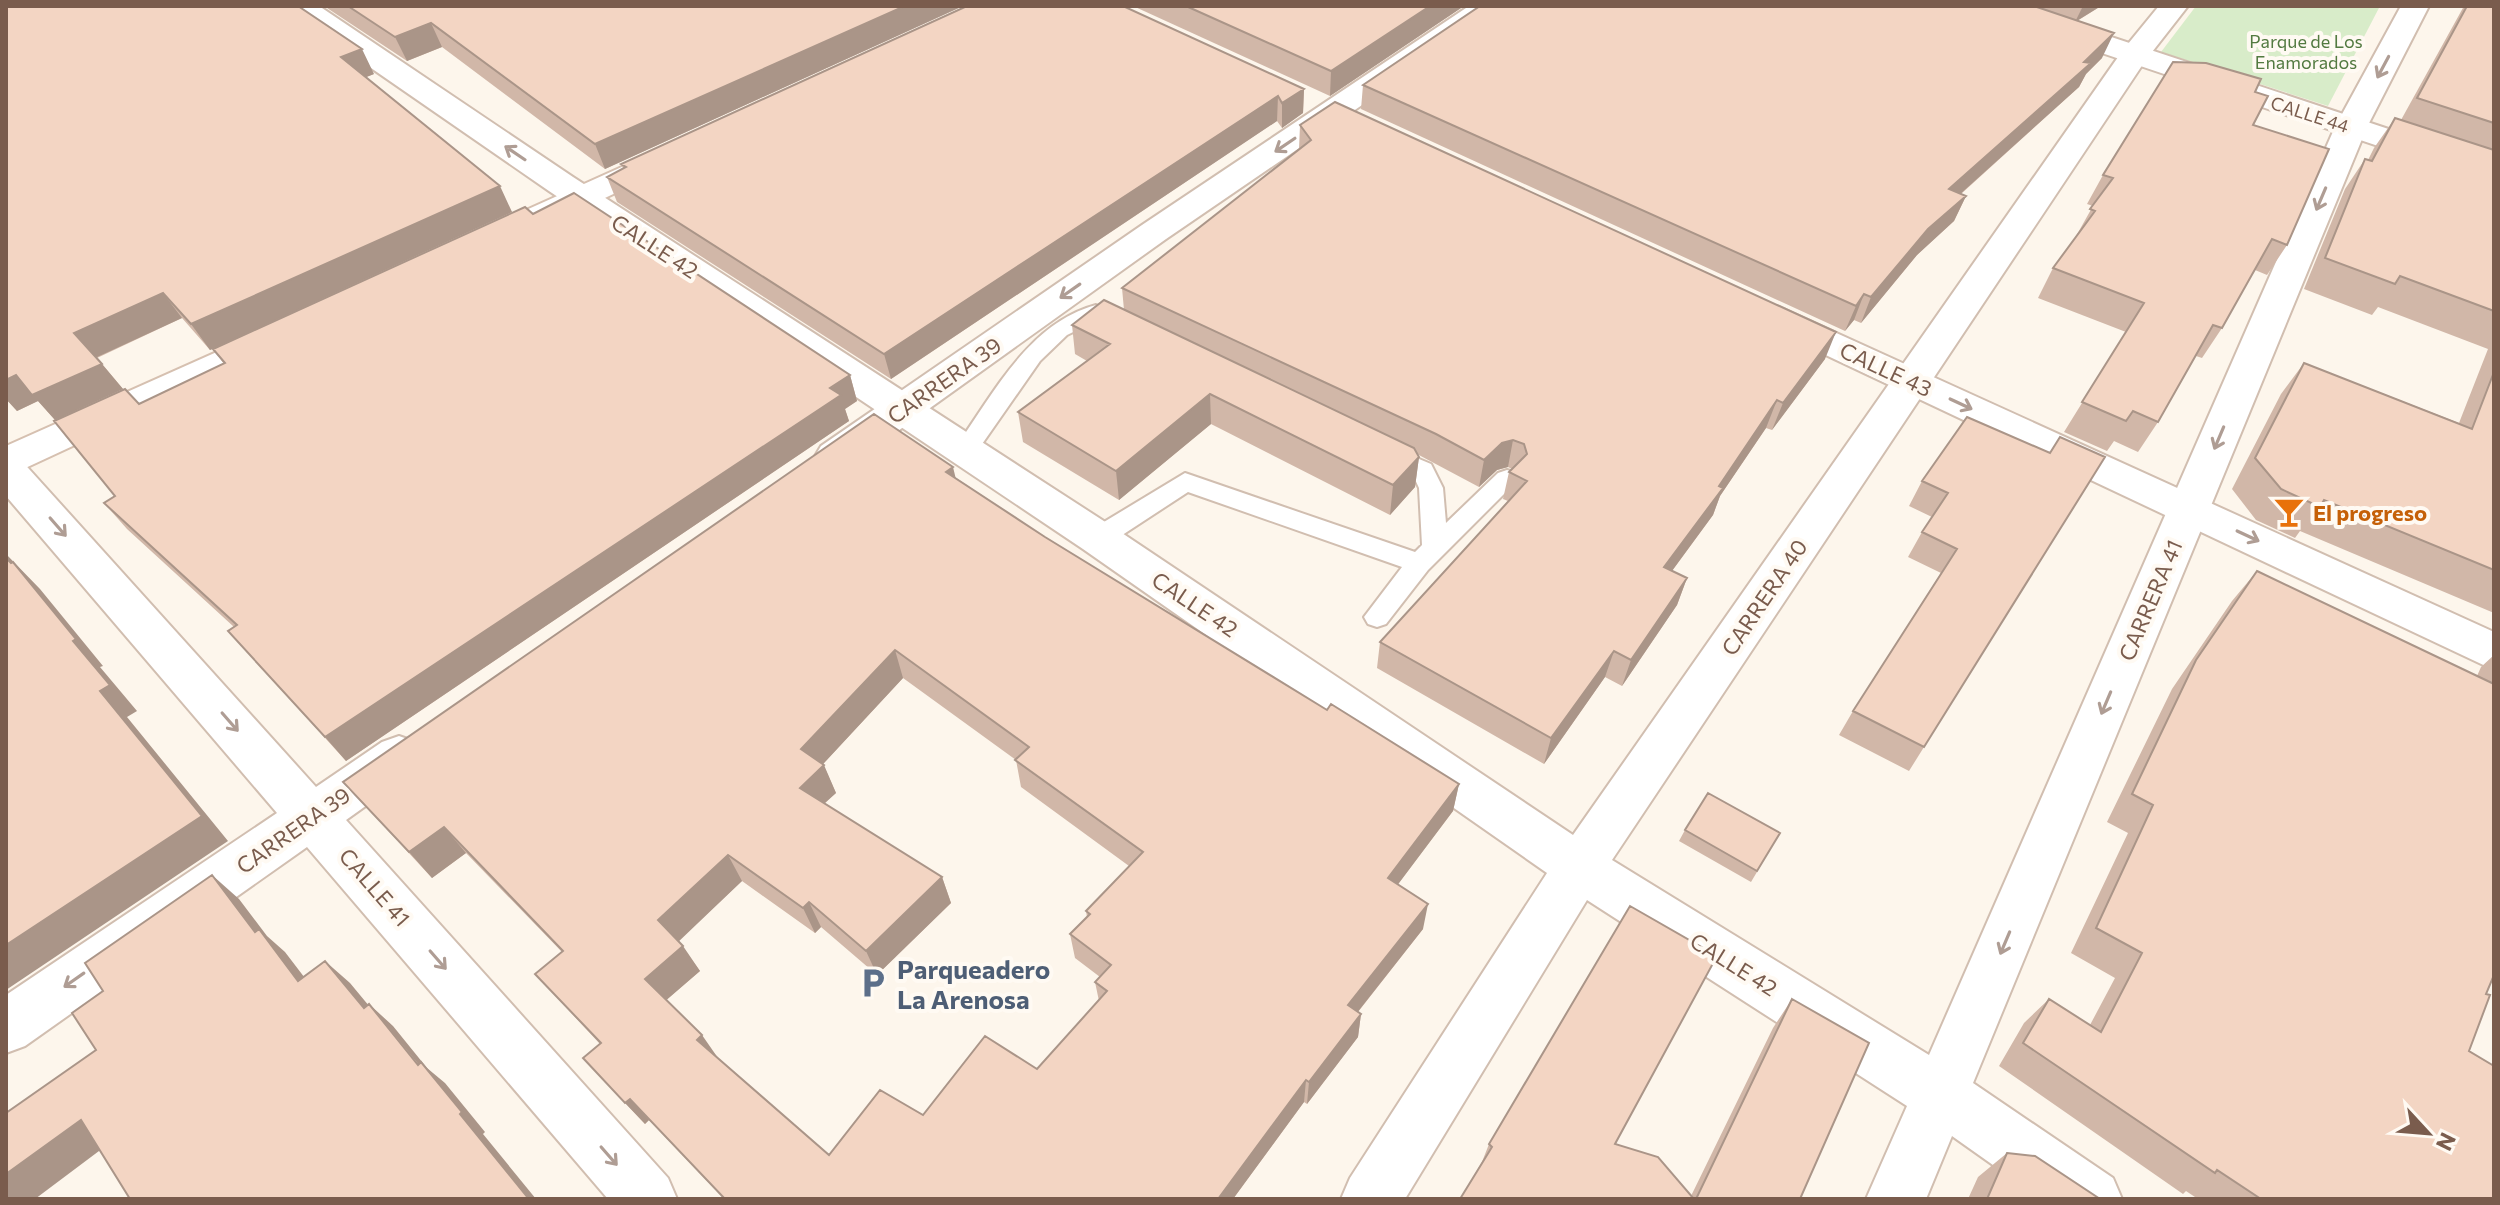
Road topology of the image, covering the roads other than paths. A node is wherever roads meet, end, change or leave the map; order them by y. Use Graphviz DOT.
graph roads {
  1 [pos="300,6"];
  2 [pos="1488,6"];
  3 [pos="1990,6"];
  4 [pos="2174,6"];
  5 [pos="2415,6"];
  6 [pos="2134,56"];
  7 [pos="1295,95"];
  8 [pos="1348,119"];
  9 [pos="2351,127"];
  10 [pos="694,144"];
  11 [pos="2494,175"];
  12 [pos="580,197"];
  13 [pos="494,237"];
  14 [pos="1753,307"];
  15 [pos="307,323"];
  16 [pos="1124,326"];
  17 [pos="1912,381"];
  18 [pos="904,408"];
  19 [pos="1366,443"];
  20 [pos="965,451"];
  21 [pos="6,463"];
  22 [pos="6,469"];
  23 [pos="1507,479"];
  24 [pos="799,481"];
  25 [pos="2189,508"];
  26 [pos="1098,538"];
  27 [pos="1427,554"];
  28 [pos="1377,617"];
  29 [pos="2494,652"];
  30 [pos="431,734"];
  31 [pos="313,816"];
  32 [pos="1579,867"];
  33 [pos="6,1027"];
  34 [pos="1941,1095"];
  35 [pos="647,1199"];
  36 [pos="1371,1199"];
  37 [pos="1896,1199"];
  38 [pos="2092,1199"];
  12 -- 1 [label="street, CALLE 42, one-way"];
  2 -- 8 [label="street, CARRERA 39"];
  3 -- 6 [label="street, CALLE 44"];
  4 -- 6 [label="street, CARRERA 40"];
  5 -- 9 [label="street, CARRERA 41, one-way"];
  6 -- 9 [label="street, CALLE 44"];
  6 -- 17 [label="street, CARRERA 40"];
  7 -- 8 [label="street"];
  8 -- 18 [label="street, CARRERA 39, one-way"];
  9 -- 11 [label="street, CALLE 44"];
  9 -- 25 [label="street, CARRERA 41, one-way"];
  10 -- 12 [label="street"];
  12 -- 13 [label="street"];
  12 -- 18 [label="street, CALLE 42"];
  14 -- 17 [label="street, CALLE 43"];
  15 -- 21 [label="street"];
  16 -- 20 [label="lane"];
  17 -- 25 [label="street, CALLE 43, one-way"];
  17 -- 32 [label="street, CARRERA 40"];
  18 -- 20 [label="street, CALLE 42"];
  18 -- 24 [label="street, CARRERA 39"];
  19 -- 27 [label="lane"];
  20 -- 26 [label="street, CALLE 42"];
  22 -- 31 [label="street, CALLE 41, one-way"];
  23 -- 27 [label="lane"];
  25 -- 29 [label="street, CALLE 43, one-way"];
  25 -- 34 [label="street, CARRERA 41, one-way"];
  26 -- 27 [label="lane"];
  26 -- 32 [label="street, CALLE 42"];
  27 -- 28 [label="lane"];
  30 -- 31 [label="street, CARRERA 39"];
  31 -- 33 [label="street, CARRERA 39, one-way"];
  31 -- 35 [label="street, CALLE 41, one-way"];
  32 -- 34 [label="street, CALLE 42"];
  32 -- 36 [label="street, CARRERA 40"];
  34 -- 37 [label="street, CARRERA 41"];
  34 -- 38 [label="street, CALLE 42"];
}
